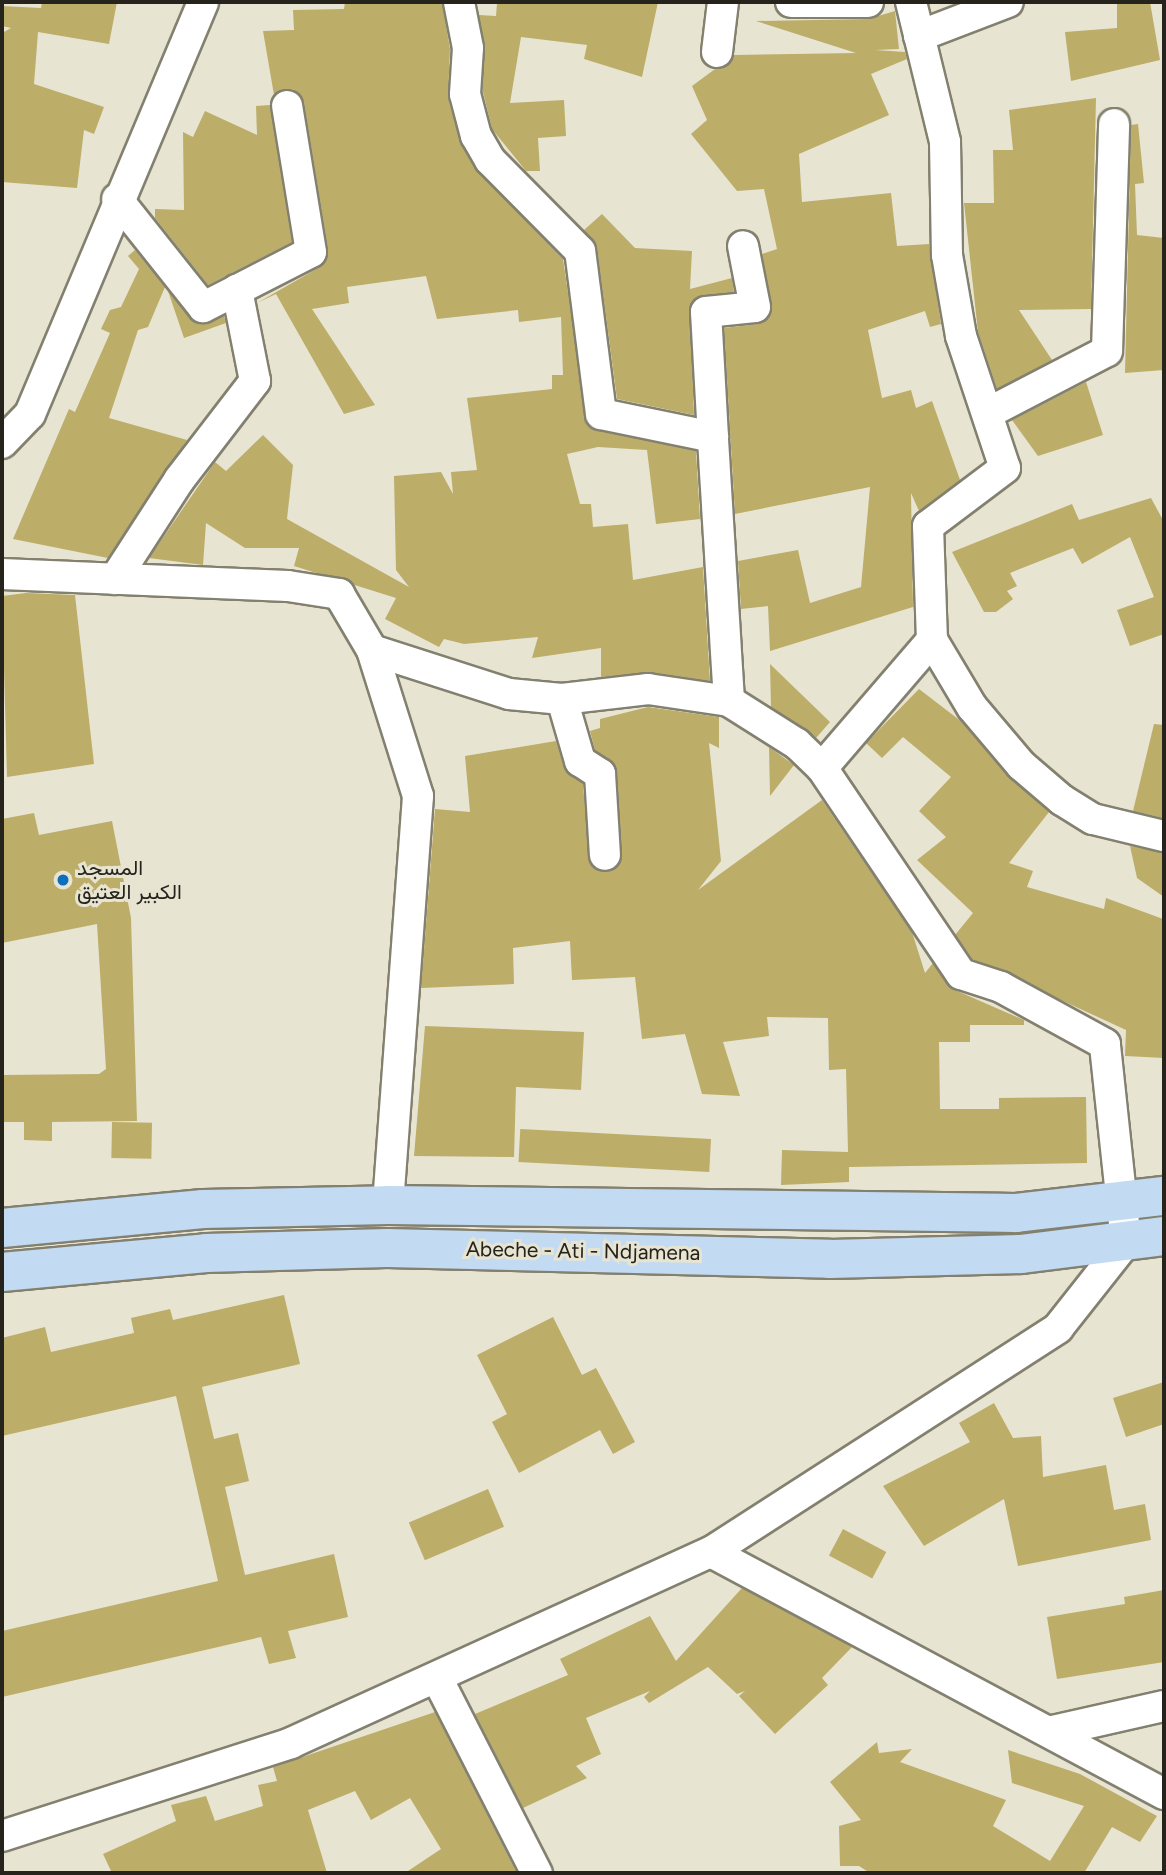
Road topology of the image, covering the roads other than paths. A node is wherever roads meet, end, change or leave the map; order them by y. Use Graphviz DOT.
graph roads {
  1 [pos="203,2"];
  2 [pos="459,2"];
  3 [pos="723,2"];
  4 [pos="791,2"];
  5 [pos="868,2"];
  6 [pos="911,2"];
  7 [pos="1008,2"];
  8 [pos="919,36"];
  9 [pos="717,52"];
  10 [pos="287,106"];
  11 [pos="1114,124"];
  12 [pos="117,199"];
  13 [pos="743,246"];
  14 [pos="237,290"];
  15 [pos="988,412"];
  16 [pos="713,437"];
  17 [pos="2,443"];
  18 [pos="2,574"];
  19 [pos="115,579"];
  20 [pos="932,640"];
  21 [pos="372,650"];
  22 [pos="562,699"];
  23 [pos="729,701"];
  24 [pos="822,768"];
  25 [pos="1164,836"];
  26 [pos="606,855"];
  27 [pos="1164,1196"];
  28 [pos="1124,1202"];
  29 [pos="388,1205"];
  30 [pos="2,1228"];
  31 [pos="1164,1236"];
  32 [pos="1126,1242"];
  33 [pos="2,1272"];
  34 [pos="711,1552"];
  35 [pos="437,1678"];
  36 [pos="1164,1706"];
  37 [pos="1053,1731"];
  38 [pos="1164,1794"];
  39 [pos="2,1836"];
  40 [pos="537,1873"];
  1 -- 12 [label="street"];
  2 -- 16 [label="street"];
  3 -- 9 [label="street"];
  4 -- 5 [label="street"];
  6 -- 8 [label="street"];
  7 -- 8 [label="street"];
  8 -- 15 [label="street"];
  10 -- 14 [label="street"];
  11 -- 15 [label="street"];
  12 -- 14 [label="street"];
  12 -- 17 [label="street"];
  13 -- 16 [label="street"];
  14 -- 19 [label="street"];
  15 -- 20 [label="street"];
  16 -- 23 [label="street"];
  18 -- 19 [label="street"];
  19 -- 21 [label="street"];
  20 -- 24 [label="street"];
  20 -- 25 [label="street"];
  21 -- 22 [label="street"];
  21 -- 29 [label="street"];
  22 -- 23 [label="street"];
  22 -- 26 [label="street"];
  23 -- 24 [label="street"];
  24 -- 28 [label="street"];
  27 -- 28 [label="highway, Abeche - Ati - Ndjamena"];
  28 -- 29 [label="highway, Abeche - Ati - Ndjamena"];
  28 -- 32 [label="street"];
  29 -- 30 [label="highway, Abeche - Ati - Ndjamena"];
  31 -- 32 [label="highway, Abeche - Ati - Ndjamena"];
  32 -- 33 [label="highway, Abeche - Ati - Ndjamena"];
  32 -- 34 [label="street"];
  34 -- 35 [label="street"];
  34 -- 37 [label="street"];
  35 -- 39 [label="street"];
  35 -- 40 [label="street"];
  36 -- 37 [label="street"];
  37 -- 38 [label="street"];
}
